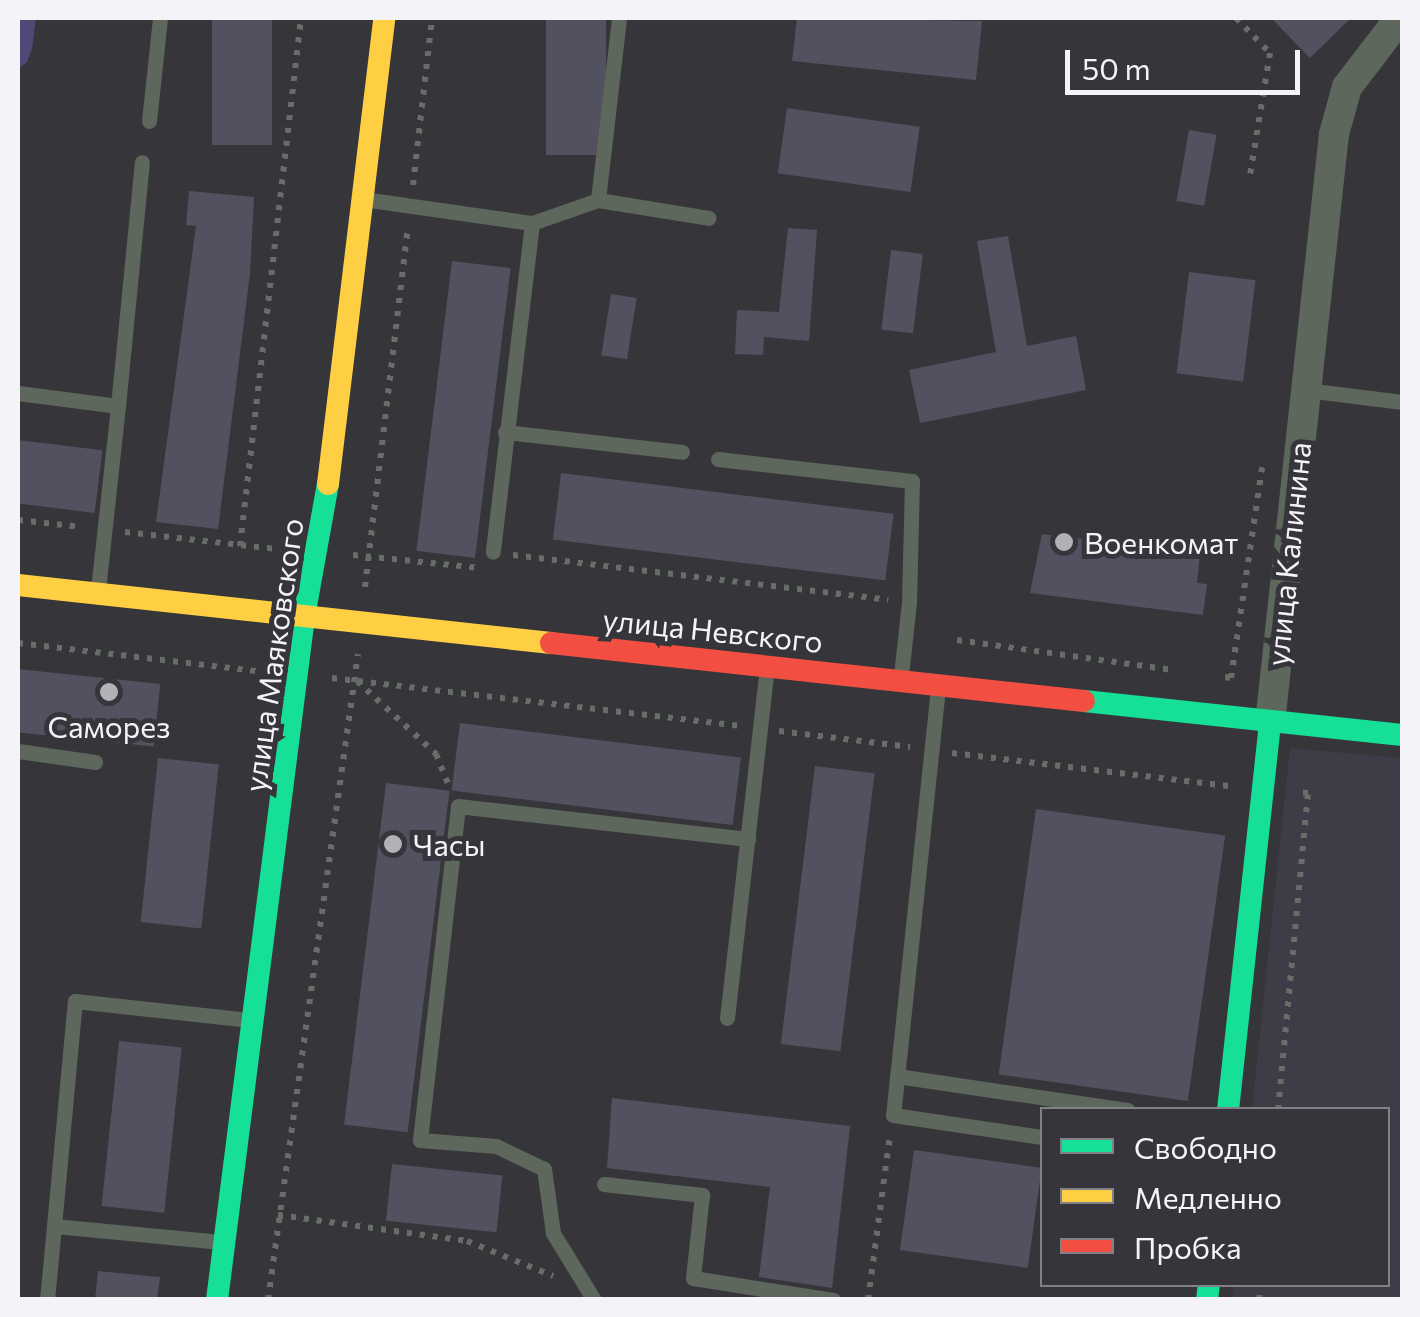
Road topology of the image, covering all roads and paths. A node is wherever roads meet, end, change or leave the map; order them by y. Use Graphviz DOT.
graph roads {
  1 [pos="160,18"];
  2 [pos="302,18"];
  3 [pos="384,18"];
  4 [pos="619,18"];
  5 [pos="1236,18"];
  6 [pos="1400,18"];
  7 [pos="149,120"];
  8 [pos="142,162"];
  9 [pos="1249,181"];
  10 [pos="365,198"];
  11 [pos="598,200"];
  12 [pos="708,218"];
  13 [pos="532,223"];
  14 [pos="1306,390"];
  15 [pos="18,394"];
  16 [pos="1402,402"];
  17 [pos="118,406"];
  18 [pos="506,432"];
  19 [pos="682,452"];
  20 [pos="718,458"];
  21 [pos="1262,468"];
  22 [pos="18,520"];
  23 [pos="108,530"];
  24 [pos="240,546"];
  25 [pos="319,552"];
  26 [pos="492,552"];
  27 [pos="18,585"];
  28 [pos="97,595"];
  29 [pos="909,602"];
  30 [pos="304,616"];
  31 [pos="957,640"];
  32 [pos="18,643"];
  33 [pos="768,664"];
  34 [pos="1192,672"];
  35 [pos="1211,675"];
  36 [pos="300,676"];
  37 [pos="355,680"];
  38 [pos="900,681"];
  39 [pos="938,684"];
  40 [pos="1270,723"];
  41 [pos="762,729"];
  42 [pos="1402,735"];
  43 [pos="932,750"];
  44 [pos="18,751"];
  45 [pos="95,762"];
  46 [pos="1262,790"];
  47 [pos="458,806"];
  48 [pos="748,839"];
  49 [pos="727,1018"];
  50 [pos="252,1020"];
  51 [pos="897,1076"];
  52 [pos="1108,1107"];
  53 [pos="1228,1107"];
  54 [pos="1278,1107"];
  55 [pos="893,1115"];
  56 [pos="1040,1137"];
  57 [pos="604,1184"];
  58 [pos="278,1215"];
  59 [pos="54,1226"];
  60 [pos="225,1242"];
  61 [pos="590,1295"];
  62 [pos="47,1300"];
  63 [pos="217,1300"];
  64 [pos="833,1300"];
  65 [pos="868,1300"];
  1 -- 7 [label="lane"];
  2 -- 24 [label="path"];
  3 -- 10 [label="street, улица Маяковского"];
  4 -- 11 [label="lane"];
  5 -- 9 [label="path"];
  6 -- 14 [label="street, улица Калинина"];
  8 -- 17 [label="lane"];
  10 -- 13 [label="lane"];
  10 -- 25 [label="street, улица Маяковского"];
  11 -- 12 [label="lane"];
  11 -- 13 [label="lane"];
  13 -- 18 [label="lane"];
  14 -- 16 [label="lane"];
  14 -- 40 [label="street, улица Калинина"];
  15 -- 17 [label="lane"];
  17 -- 23 [label="lane"];
  18 -- 19 [label="lane"];
  18 -- 26 [label="lane"];
  20 -- 29 [label="lane"];
  21 -- 35 [label="path"];
  22 -- 23 [label="path"];
  23 -- 24 [label="path"];
  23 -- 28 [label="lane"];
  24 -- 25 [label="path"];
  25 -- 26 [label="path"];
  25 -- 30 [label="street, улица Маяковского"];
  26 -- 29 [label="path"];
  27 -- 28 [label="street, улица Невского"];
  28 -- 30 [label="street, улица Невского"];
  29 -- 38 [label="lane"];
  30 -- 33 [label="street, улица Невского"];
  30 -- 36 [label="street, улица Маяковского"];
  31 -- 34 [label="path"];
  32 -- 36 [label="path"];
  33 -- 38 [label="street, улица Невского"];
  33 -- 41 [label="lane"];
  36 -- 37 [label="path"];
  36 -- 50 [label="street, улица Маяковского"];
  37 -- 41 [label="path"];
  37 -- 47 [label="path"];
  38 -- 39 [label="street, улица Невского"];
  39 -- 40 [label="street, улица Невского"];
  39 -- 43 [label="lane"];
  40 -- 42 [label="street, улица Невского"];
  40 -- 46 [label="street, улица Калинина"];
  41 -- 43 [label="path"];
  41 -- 48 [label="lane"];
  43 -- 46 [label="path"];
  43 -- 51 [label="lane"];
  44 -- 45 [label="lane"];
  46 -- 53 [label="street, улица Калинина"];
  46 -- 54 [label="path"];
  47 -- 48 [label="lane"];
  47 -- 61 [label="lane"];
  48 -- 49 [label="lane"];
  50 -- 59 [label="lane"];
  50 -- 60 [label="street, улица Маяковского"];
  51 -- 52 [label="lane"];
  51 -- 55 [label="lane"];
  55 -- 56 [label="lane"];
  55 -- 65 [label="path"];
  57 -- 64 [label="lane"];
  58 -- 61 [label="path"];
  59 -- 60 [label="lane"];
  59 -- 62 [label="lane"];
  60 -- 63 [label="street, улица Маяковского"];
}
